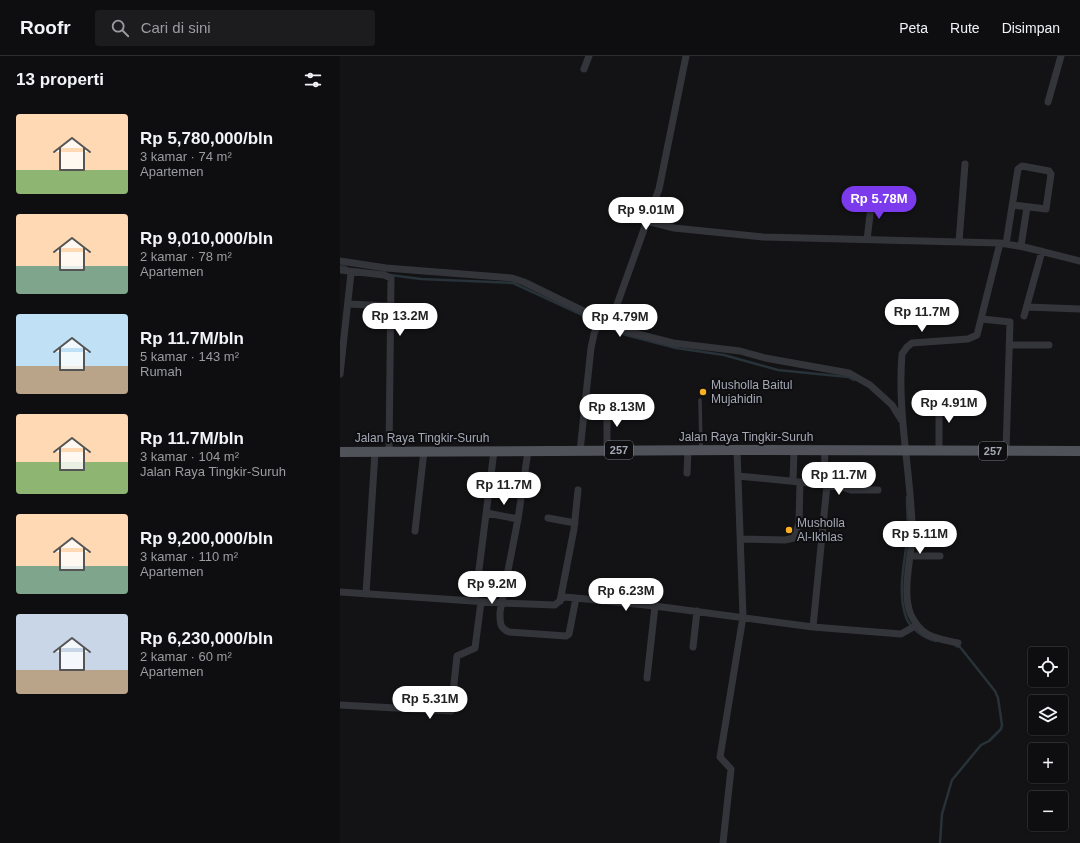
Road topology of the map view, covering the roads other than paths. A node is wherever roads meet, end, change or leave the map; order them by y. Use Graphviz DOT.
graph roads {
  1 [pos="589,56"];
  2 [pos="686,56"];
  3 [pos="1061,56"];
  4 [pos="584,69"];
  5 [pos="1048,102"];
  6 [pos="965,164"];
  7 [pos="872,198"];
  8 [pos="1013,205"];
  9 [pos="1027,207"];
  10 [pos="647,221"];
  11 [pos="867,240"];
  12 [pos="959,242"];
  13 [pos="1003,244"];
  14 [pos="1021,246"];
  15 [pos="1042,251"];
  16 [pos="1080,261"];
  17 [pos="340,265"];
  18 [pos="352,273"];
  19 [pos="348,304"];
  20 [pos="391,306"];
  21 [pos="1026,307"];
  22 [pos="1080,309"];
  23 [pos="1024,316"];
  24 [pos="982,319"];
  25 [pos="599,322"];
  26 [pos="610,324"];
  27 [pos="1009,345"];
  28 [pos="1049,345"];
  29 [pos="340,374"];
  30 [pos="939,397"];
  31 [pos="700,400"];
  32 [pos="607,405"];
  33 [pos="902,421"];
  34 [pos="607,450"];
  35 [pos="688,450"];
  36 [pos="701,450"];
  37 [pos="737,450"];
  38 [pos="794,450"];
  39 [pos="825,450"];
  40 [pos="903,450"];
  41 [pos="939,450"];
  42 [pos="424,451"];
  43 [pos="494,451"];
  44 [pos="528,451"];
  45 [pos="580,451"];
  46 [pos="1006,451"];
  47 [pos="340,452"];
  48 [pos="375,452"];
  49 [pos="389,452"];
  50 [pos="1080,452"];
  51 [pos="687,473"];
  52 [pos="738,476"];
  53 [pos="796,482"];
  54 [pos="827,485"];
  55 [pos="578,490"];
  56 [pos="878,490"];
  57 [pos="487,512"];
  58 [pos="548,518"];
  59 [pos="518,519"];
  60 [pos="575,523"];
  61 [pos="415,531"];
  62 [pos="741,539"];
  63 [pos="911,556"];
  64 [pos="940,556"];
  65 [pos="340,592"];
  66 [pos="366,594"];
  67 [pos="576,598"];
  68 [pos="560,601"];
  69 [pos="478,602"];
  70 [pos="502,603"];
  71 [pos="655,606"];
  72 [pos="697,611"];
  73 [pos="743,617"];
  74 [pos="917,625"];
  75 [pos="813,627"];
  76 [pos="958,643"];
  77 [pos="694,647"];
  78 [pos="647,678"];
  79 [pos="340,705"];
  80 [pos="724,843"];
  1 -- 4 [label="street"];
  2 -- 10 [label="street"];
  3 -- 5 [label="street"];
  6 -- 12 [label="street"];
  7 -- 11 [label="street"];
  8 -- 9 [label="street"];
  8 -- 9 [label="street"];
  8 -- 13 [label="street"];
  9 -- 14 [label="street"];
  10 -- 11 [label="street"];
  10 -- 26 [label="street"];
  11 -- 12 [label="street"];
  12 -- 13 [label="street"];
  13 -- 14 [label="street"];
  13 -- 24 [label="street"];
  14 -- 15 [label="street"];
  15 -- 16 [label="street"];
  15 -- 21 [label="street"];
  17 -- 18 [label="street"];
  17 -- 25 [label="street"];
  18 -- 19 [label="street"];
  18 -- 20 [label="street"];
  19 -- 20 [label="street"];
  19 -- 29 [label="street"];
  20 -- 49 [label="street"];
  21 -- 22 [label="street"];
  21 -- 23 [label="street"];
  24 -- 27 [label="street"];
  24 -- 33 [label="street"];
  25 -- 26 [label="street"];
  25 -- 45 [label="street"];
  26 -- 33 [label="street"];
  27 -- 28 [label="street"];
  27 -- 46 [label="street"];
  30 -- 41 [label="street"];
  31 -- 36 [label="lane"];
  32 -- 34 [label="street"];
  33 -- 40 [label="street"];
  34 -- 35 [label="main road, Jalan Raya Tingkir-Suruh / 257"];
  34 -- 45 [label="main road, Jalan Raya Tingkir-Suruh / 257"];
  35 -- 36 [label="main road, Jalan Raya Tingkir-Suruh / 257"];
  35 -- 51 [label="street"];
  36 -- 37 [label="main road, Jalan Raya Tingkir-Suruh / 257"];
  37 -- 38 [label="main road, Jalan Raya Tingkir-Suruh / 257"];
  37 -- 52 [label="street"];
  38 -- 39 [label="main road, Jalan Raya Tingkir-Suruh / 257"];
  38 -- 53 [label="street"];
  39 -- 40 [label="main road, Jalan Raya Tingkir-Suruh / 257"];
  39 -- 54 [label="street"];
  40 -- 41 [label="main road, Jalan Raya Tingkir-Suruh / 257"];
  40 -- 63 [label="street"];
  41 -- 46 [label="main road, Jalan Raya Tingkir-Suruh / 257"];
  42 -- 43 [label="main road, Jalan Raya Tingkir-Suruh / 257"];
  42 -- 49 [label="main road, Jalan Raya Tingkir-Suruh / 257"];
  42 -- 61 [label="street"];
  43 -- 44 [label="main road, Jalan Raya Tingkir-Suruh / 257"];
  43 -- 57 [label="street"];
  44 -- 45 [label="main road, Jalan Raya Tingkir-Suruh / 257"];
  44 -- 59 [label="street"];
  46 -- 50 [label="main road, Jalan Raya Tingkir-Suruh / 257"];
  47 -- 48 [label="main road, Jalan Raya Tingkir-Suruh / 257"];
  48 -- 49 [label="main road, Jalan Raya Tingkir-Suruh / 257"];
  48 -- 66 [label="street"];
  52 -- 53 [label="street"];
  52 -- 62 [label="street"];
  53 -- 54 [label="street"];
  53 -- 62 [label="street"];
  54 -- 56 [label="street"];
  54 -- 75 [label="street"];
  55 -- 60 [label="street"];
  57 -- 59 [label="street"];
  57 -- 69 [label="street"];
  58 -- 60 [label="street"];
  59 -- 70 [label="street"];
  60 -- 68 [label="street"];
  62 -- 73 [label="street"];
  63 -- 64 [label="street"];
  63 -- 74 [label="street"];
  65 -- 66 [label="street"];
  66 -- 69 [label="street"];
  67 -- 68 [label="street"];
  67 -- 70 [label="street"];
  67 -- 71 [label="street"];
  68 -- 70 [label="street"];
  69 -- 70 [label="street"];
  69 -- 79 [label="street"];
  71 -- 72 [label="street"];
  71 -- 78 [label="street"];
  72 -- 73 [label="street"];
  72 -- 77 [label="street"];
  73 -- 75 [label="street"];
  73 -- 80 [label="street"];
  74 -- 75 [label="street"];
  74 -- 76 [label="street"];
}
